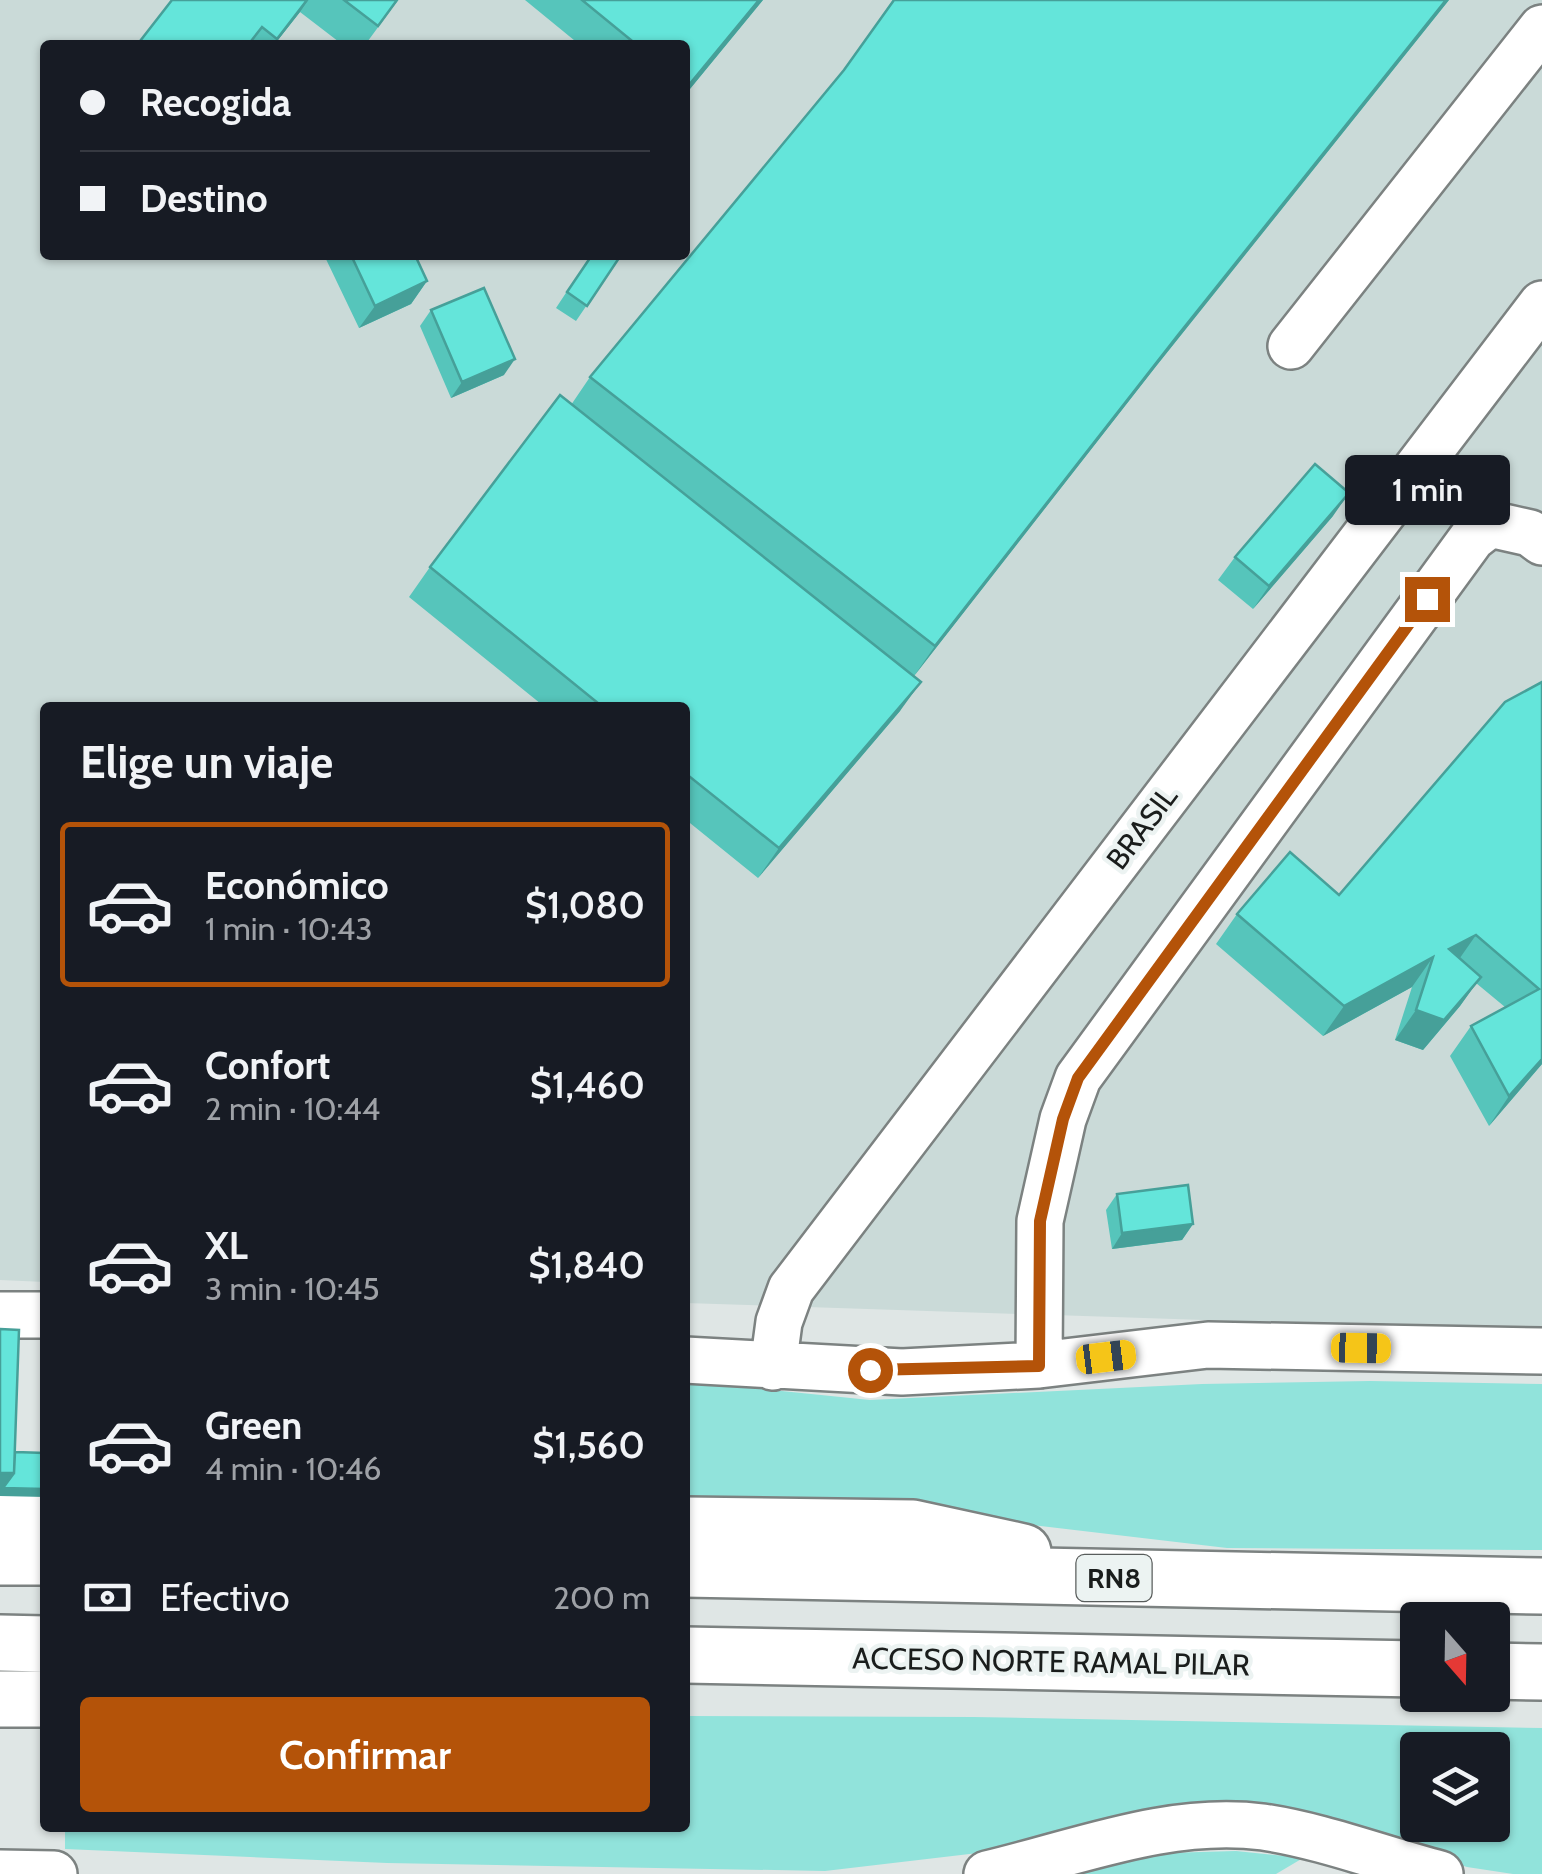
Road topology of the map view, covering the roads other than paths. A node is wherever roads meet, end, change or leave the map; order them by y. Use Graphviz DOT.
graph roads {
  1 [pos="1542,28"];
  2 [pos="1542,304"];
  3 [pos="1291,346"];
  4 [pos="1542,542"];
  5 [pos="0,1315"];
  6 [pos="40,1315"];
  7 [pos="1542,1351"];
  8 [pos="690,1360"];
  9 [pos="1039,1366"];
  10 [pos="773,1367"];
  11 [pos="0,1516"];
  12 [pos="40,1516"];
  13 [pos="690,1525"];
  14 [pos="0,1556"];
  15 [pos="40,1557"];
  16 [pos="690,1570"];
  17 [pos="1148,1578"];
  18 [pos="1542,1586"];
  19 [pos="0,1643"];
  20 [pos="40,1644"];
  21 [pos="690,1656"];
  22 [pos="1400,1669"];
  23 [pos="1510,1671"];
  24 [pos="1542,1672"];
  25 [pos="0,1699"];
  26 [pos="40,1699"];
  27 [pos="1358,1850"];
  28 [pos="0,1873"];
  29 [pos="54,1874"];
  30 [pos="986,1874"];
  31 [pos="1308,1874"];
  32 [pos="1440,1874"];
  1 -- 3 [label="street"];
  2 -- 10 [label="street, BRASIL"];
  4 -- 9 [label="street"];
  5 -- 6 [label="street"];
  7 -- 9 [label="street"];
  8 -- 10 [label="street"];
  9 -- 10 [label="street"];
  11 -- 12 [label="highway"];
  13 -- 17 [label="highway"];
  14 -- 15 [label="highway"];
  16 -- 17 [label="highway, RN8"];
  17 -- 18 [label="highway, RN8"];
  19 -- 20 [label="highway"];
  21 -- 22 [label="highway, ACCESO NORTE RAMAL PILAR"];
  23 -- 24 [label="highway"];
  25 -- 26 [label="highway"];
  27 -- 30 [label="street"];
  27 -- 31 [label="street"];
  27 -- 32 [label="street"];
  28 -- 29 [label="street"];
}
